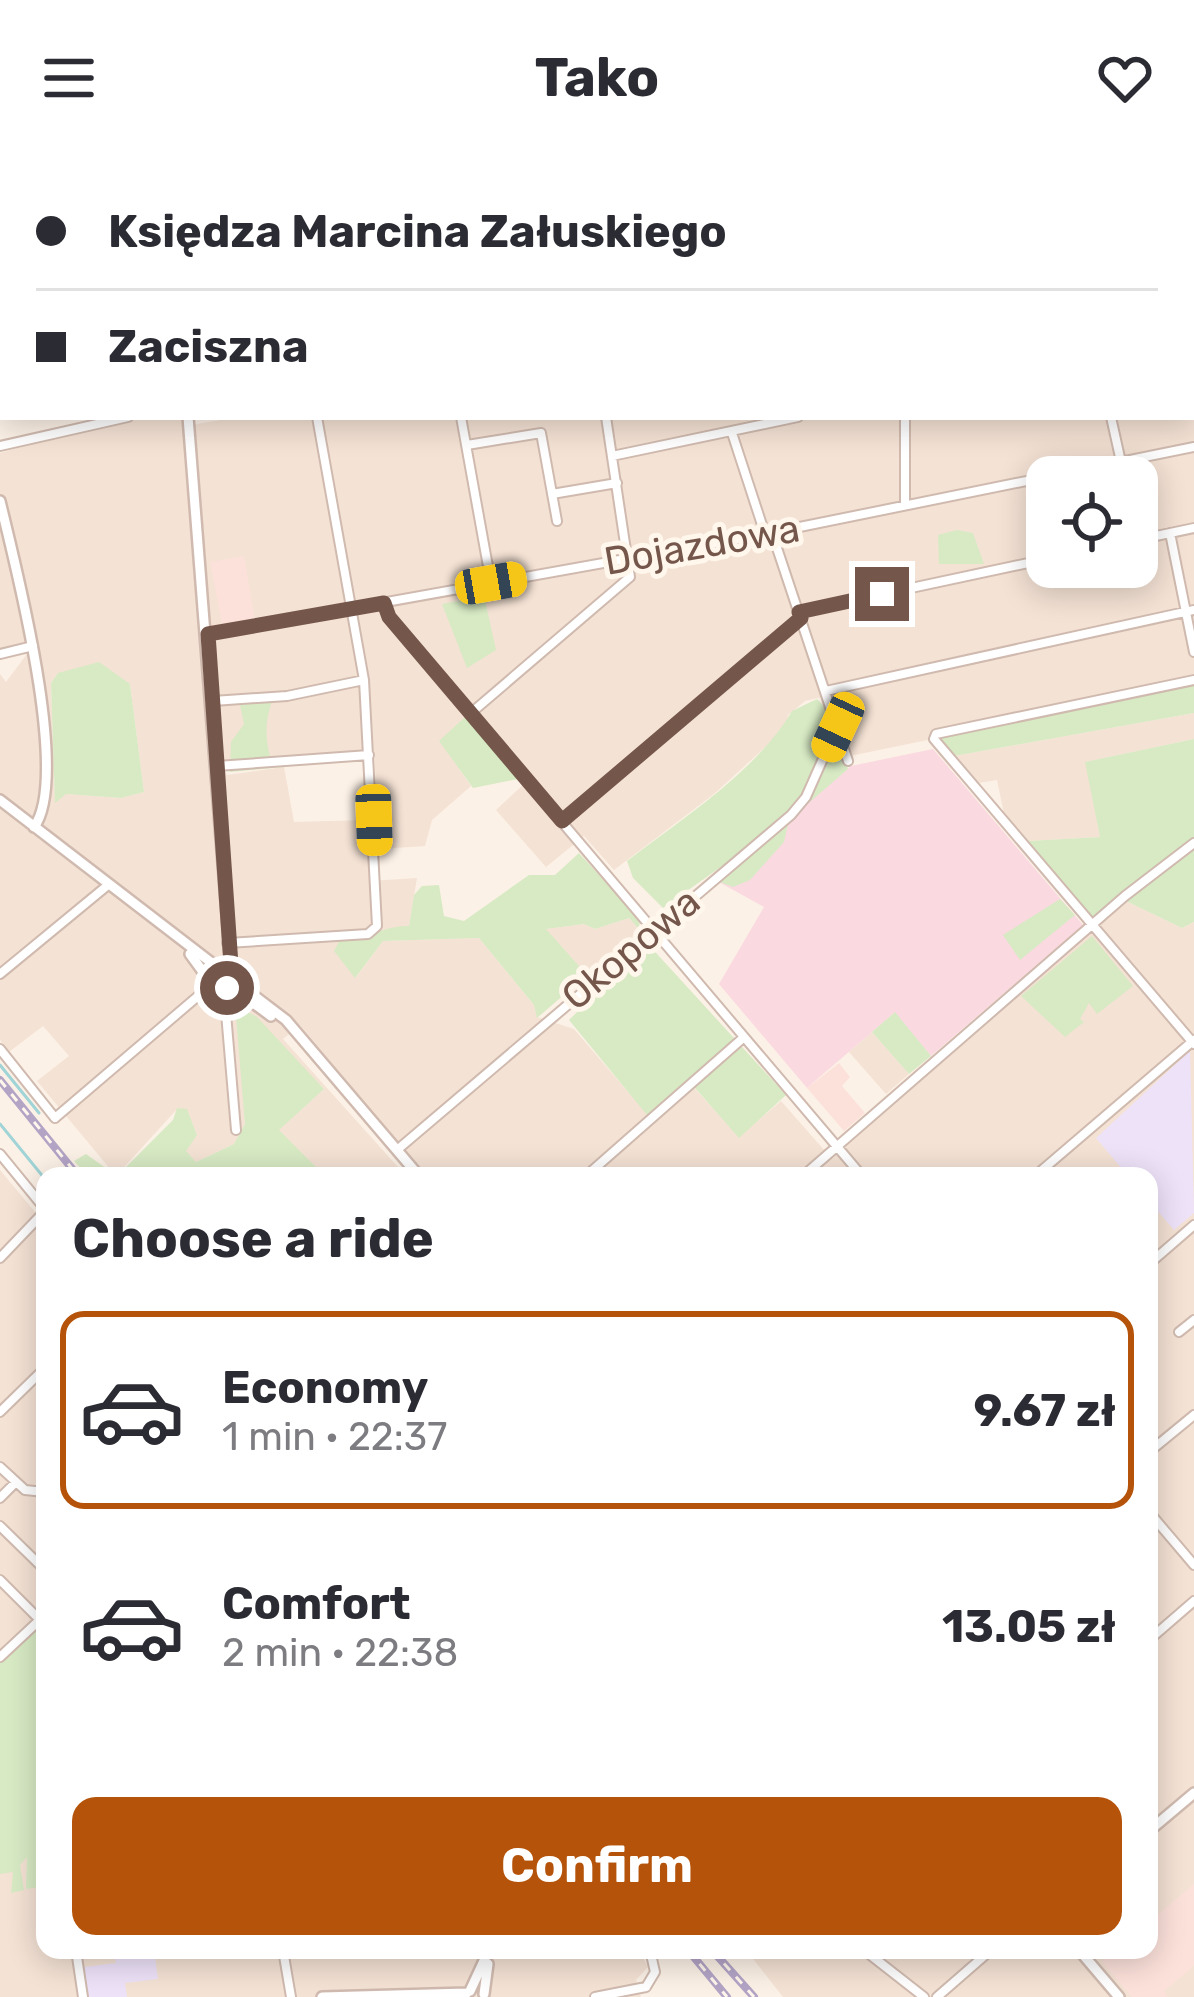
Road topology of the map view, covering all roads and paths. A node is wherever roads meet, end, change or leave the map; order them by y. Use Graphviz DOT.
graph roads {
  1 [pos="188,420"];
  2 [pos="318,420"];
  3 [pos="462,420"];
  4 [pos="606,420"];
  5 [pos="731,420"];
  6 [pos="786,420"];
  7 [pos="905,420"];
  8 [pos="1113,420"];
  9 [pos="89,422"];
  10 [pos="733,432"];
  11 [pos="467,445"];
  12 [pos="0,446"];
  13 [pos="1194,447"];
  14 [pos="612,456"];
  15 [pos="1119,456"];
  16 [pos="1150,456"];
  17 [pos="1026,481"];
  18 [pos="617,483"];
  19 [pos="552,494"];
  20 [pos="0,501"];
  21 [pos="905,506"];
  22 [pos="557,521"];
  23 [pos="1194,528"];
  24 [pos="1170,533"];
  25 [pos="769,534"];
  26 [pos="1158,536"];
  27 [pos="630,559"];
  28 [pos="1026,564"];
  29 [pos="491,583"];
  30 [pos="384,603"];
  31 [pos="351,608"];
  32 [pos="1189,611"];
  33 [pos="800,615"];
  34 [pos="208,634"];
  35 [pos="34,646"];
  36 [pos="1194,652"];
  37 [pos="0,654"];
  38 [pos="364,680"];
  39 [pos="1194,680"];
  40 [pos="826,692"];
  41 [pos="212,701"];
  42 [pos="471,713"];
  43 [pos="838,727"];
  44 [pos="369,755"];
  45 [pos="848,761"];
  46 [pos="217,766"];
  47 [pos="0,800"];
  48 [pos="562,821"];
  49 [pos="34,827"];
  50 [pos="1194,843"];
  51 [pos="108,885"];
  52 [pos="1094,925"];
  53 [pos="651,931"];
  54 [pos="227,943"];
  55 [pos="0,974"];
  56 [pos="221,978"];
  57 [pos="743,1038"];
  58 [pos="1194,1042"];
  59 [pos="0,1049"];
  60 [pos="236,1130"];
  61 [pos="837,1146"];
  62 [pos="398,1150"];
  63 [pos="0,1154"];
  64 [pos="412,1167"];
  65 [pos="596,1167"];
  66 [pos="813,1167"];
  67 [pos="854,1167"];
  68 [pos="1046,1167"];
  69 [pos="36,1199"];
  70 [pos="36,1220"];
  71 [pos="1194,1225"];
  72 [pos="1158,1256"];
  73 [pos="0,1258"];
  74 [pos="1194,1319"];
  75 [pos="1180,1332"];
  76 [pos="36,1377"];
  77 [pos="0,1412"];
  78 [pos="1194,1415"];
  79 [pos="1158,1445"];
  80 [pos="0,1467"];
  81 [pos="16,1482"];
  82 [pos="36,1489"];
  83 [pos="0,1498"];
  84 [pos="1158,1523"];
  85 [pos="0,1526"];
  86 [pos="36,1561"];
  87 [pos="1194,1565"];
  88 [pos="0,1580"];
  89 [pos="1194,1601"];
  90 [pos="36,1611"];
  91 [pos="36,1624"];
  92 [pos="1158,1632"];
  93 [pos="0,1657"];
  94 [pos="1194,1792"];
  95 [pos="1158,1824"];
  96 [pos="77,1959"];
  97 [pos="285,1959"];
  98 [pos="485,1959"];
  99 [pos="489,1959"];
  100 [pos="652,1959"];
  101 [pos="875,1959"];
  102 [pos="981,1959"];
  103 [pos="1086,1959"];
  104 [pos="646,1987"];
  105 [pos="421,1994"];
  106 [pos="466,1994"];
  107 [pos="486,1996"];
  108 [pos="82,1997"];
  109 [pos="291,1997"];
  110 [pos="322,1997"];
  111 [pos="434,1997"];
  112 [pos="595,1997"];
  113 [pos="651,1997"];
  114 [pos="924,1997"];
  115 [pos="937,1997"];
  116 [pos="1119,1997"];
  1 -- 34 [label="street"];
  2 -- 31 [label="street"];
  3 -- 11 [label="street"];
  4 -- 14 [label="street"];
  5 -- 10 [label="street"];
  6 -- 10 [label="street"];
  7 -- 21 [label="street"];
  8 -- 15 [label="street"];
  9 -- 12 [label="street"];
  10 -- 14 [label="street"];
  10 -- 25 [label="street"];
  11 -- 19 [label="street"];
  11 -- 29 [label="street"];
  13 -- 16 [label="street, Dojazdowa"];
  14 -- 18 [label="street"];
  17 -- 21 [label="street, Dojazdowa"];
  18 -- 19 [label="street"];
  18 -- 27 [label="street"];
  19 -- 22 [label="street"];
  20 -- 35 [label="street"];
  21 -- 25 [label="street, Dojazdowa"];
  23 -- 24 [label="street"];
  24 -- 26 [label="street"];
  24 -- 32 [label="street"];
  25 -- 27 [label="street, Dojazdowa"];
  25 -- 33 [label="street"];
  27 -- 29 [label="street, Dojazdowa"];
  27 -- 42 [label="street"];
  28 -- 33 [label="street"];
  29 -- 30 [label="street, Dojazdowa"];
  30 -- 31 [label="street, Dojazdowa"];
  30 -- 42 [label="street"];
  31 -- 34 [label="street, Dojazdowa"];
  31 -- 38 [label="street"];
  32 -- 36 [label="street"];
  32 -- 40 [label="street"];
  33 -- 40 [label="street"];
  33 -- 48 [label="street"];
  34 -- 41 [label="street"];
  35 -- 37 [label="street"];
  35 -- 49 [label="street"];
  38 -- 41 [label="street"];
  38 -- 44 [label="street"];
  39 -- 52 [label="street"];
  40 -- 43 [label="street"];
  41 -- 46 [label="street"];
  42 -- 48 [label="street"];
  43 -- 45 [label="street"];
  43 -- 53 [label="street, Okopowa"];
  44 -- 46 [label="street"];
  44 -- 54 [label="street"];
  46 -- 54 [label="street"];
  47 -- 49 [label="street"];
  48 -- 53 [label="street"];
  49 -- 51 [label="street"];
  50 -- 52 [label="street"];
  51 -- 55 [label="street"];
  51 -- 56 [label="street"];
  52 -- 58 [label="street"];
  52 -- 61 [label="street"];
  53 -- 57 [label="street"];
  53 -- 62 [label="street, Okopowa"];
  54 -- 56 [label="street"];
  56 -- 59 [label="street"];
  56 -- 60 [label="street"];
  56 -- 62 [label="street"];
  57 -- 61 [label="street"];
  57 -- 65 [label="street"];
  58 -- 68 [label="street"];
  61 -- 66 [label="street"];
  61 -- 67 [label="street"];
  62 -- 64 [label="street"];
  63 -- 69 [label="street"];
  70 -- 73 [label="street"];
  71 -- 72 [label="street"];
  74 -- 75 [label="street"];
  76 -- 77 [label="street"];
  78 -- 79 [label="street"];
  80 -- 81 [label="street"];
  81 -- 82 [label="street"];
  81 -- 83 [label="street"];
  84 -- 87 [label="street"];
  85 -- 86 [label="street"];
  88 -- 90 [label="street"];
  89 -- 92 [label="street"];
  91 -- 93 [label="street"];
  94 -- 95 [label="street"];
  96 -- 108 [label="street"];
  97 -- 109 [label="street"];
  98 -- 106 [label="street"];
  99 -- 107 [label="street"];
  100 -- 104 [label="street"];
  101 -- 114 [label="street"];
  102 -- 115 [label="street"];
  103 -- 116 [label="street"];
  104 -- 112 [label="street"];
  104 -- 113 [label="street"];
  105 -- 106 [label="street"];
  105 -- 110 [label="street"];
  105 -- 111 [label="street"];
  106 -- 107 [label="street"];
}
